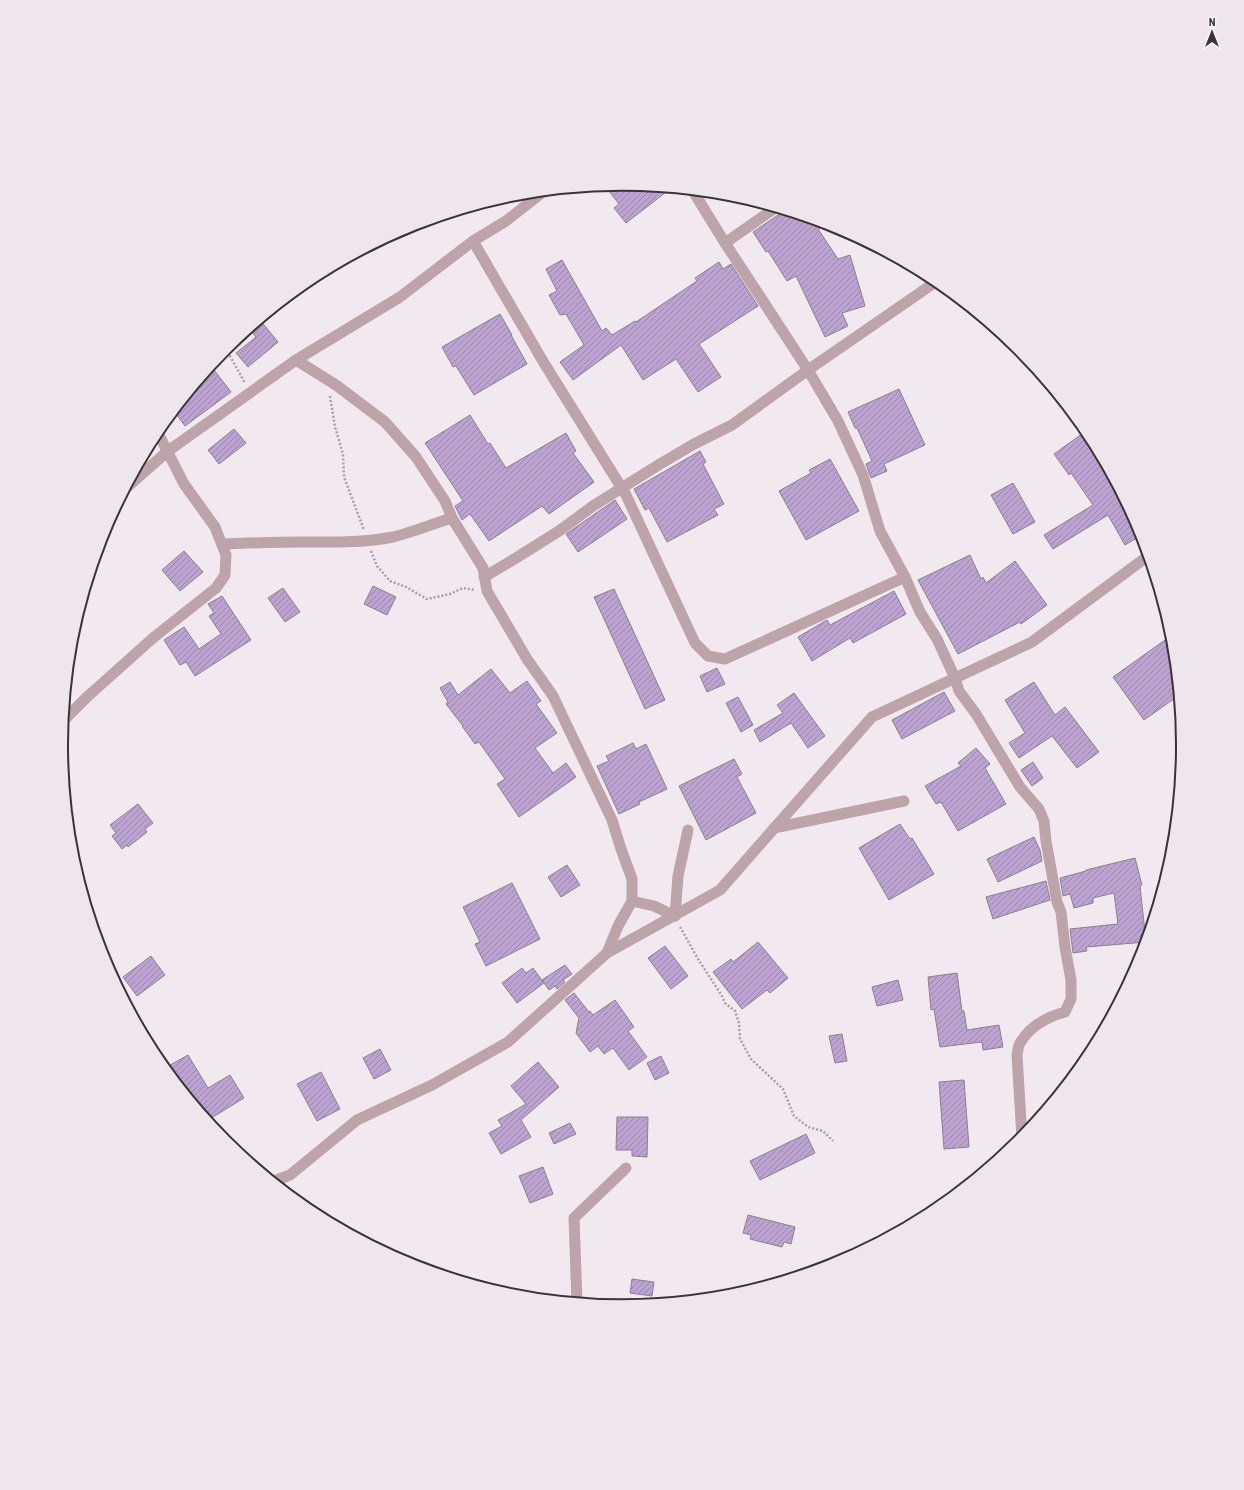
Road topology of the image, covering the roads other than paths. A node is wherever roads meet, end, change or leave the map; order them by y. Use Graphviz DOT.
graph roads {
  1 [pos="696,196"];
  2 [pos="535,199"];
  3 [pos="770,211"];
  4 [pos="473,241"];
  5 [pos="725,243"];
  6 [pos="931,285"];
  7 [pos="296,360"];
  8 [pos="808,370"];
  9 [pos="161,438"];
  10 [pos="168,451"];
  11 [pos="136,479"];
  12 [pos="621,488"];
  13 [pos="452,518"];
  14 [pos="222,544"];
  15 [pos="1144,559"];
  16 [pos="484,577"];
  17 [pos="905,577"];
  18 [pos="956,678"];
  19 [pos="69,715"];
  20 [pos="904,801"];
  21 [pos="774,828"];
  22 [pos="688,830"];
  23 [pos="632,901"];
  24 [pos="674,916"];
  25 [pos="607,954"];
  26 [pos="1021,1129"];
  27 [pos="626,1168"];
  28 [pos="279,1180"];
  29 [pos="576,1297"];
  1 -- 5 [label="street"];
  2 -- 4 [label="street"];
  3 -- 5 [label="street"];
  4 -- 7 [label="street"];
  4 -- 12 [label="street"];
  5 -- 8 [label="street"];
  6 -- 8 [label="street"];
  7 -- 10 [label="street"];
  7 -- 13 [label="street"];
  8 -- 12 [label="street"];
  8 -- 17 [label="street"];
  9 -- 10 [label="street"];
  10 -- 11 [label="street"];
  10 -- 14 [label="street"];
  12 -- 16 [label="street"];
  12 -- 17 [label="street"];
  13 -- 14 [label="street"];
  13 -- 16 [label="street"];
  14 -- 19 [label="street"];
  15 -- 18 [label="street"];
  16 -- 23 [label="street"];
  17 -- 18 [label="street"];
  18 -- 21 [label="street"];
  18 -- 26 [label="street"];
  20 -- 21 [label="street"];
  21 -- 24 [label="street"];
  22 -- 24 [label="street"];
  23 -- 24 [label="street"];
  23 -- 25 [label="street"];
  24 -- 25 [label="street"];
  25 -- 28 [label="street"];
  27 -- 29 [label="street"];
}
